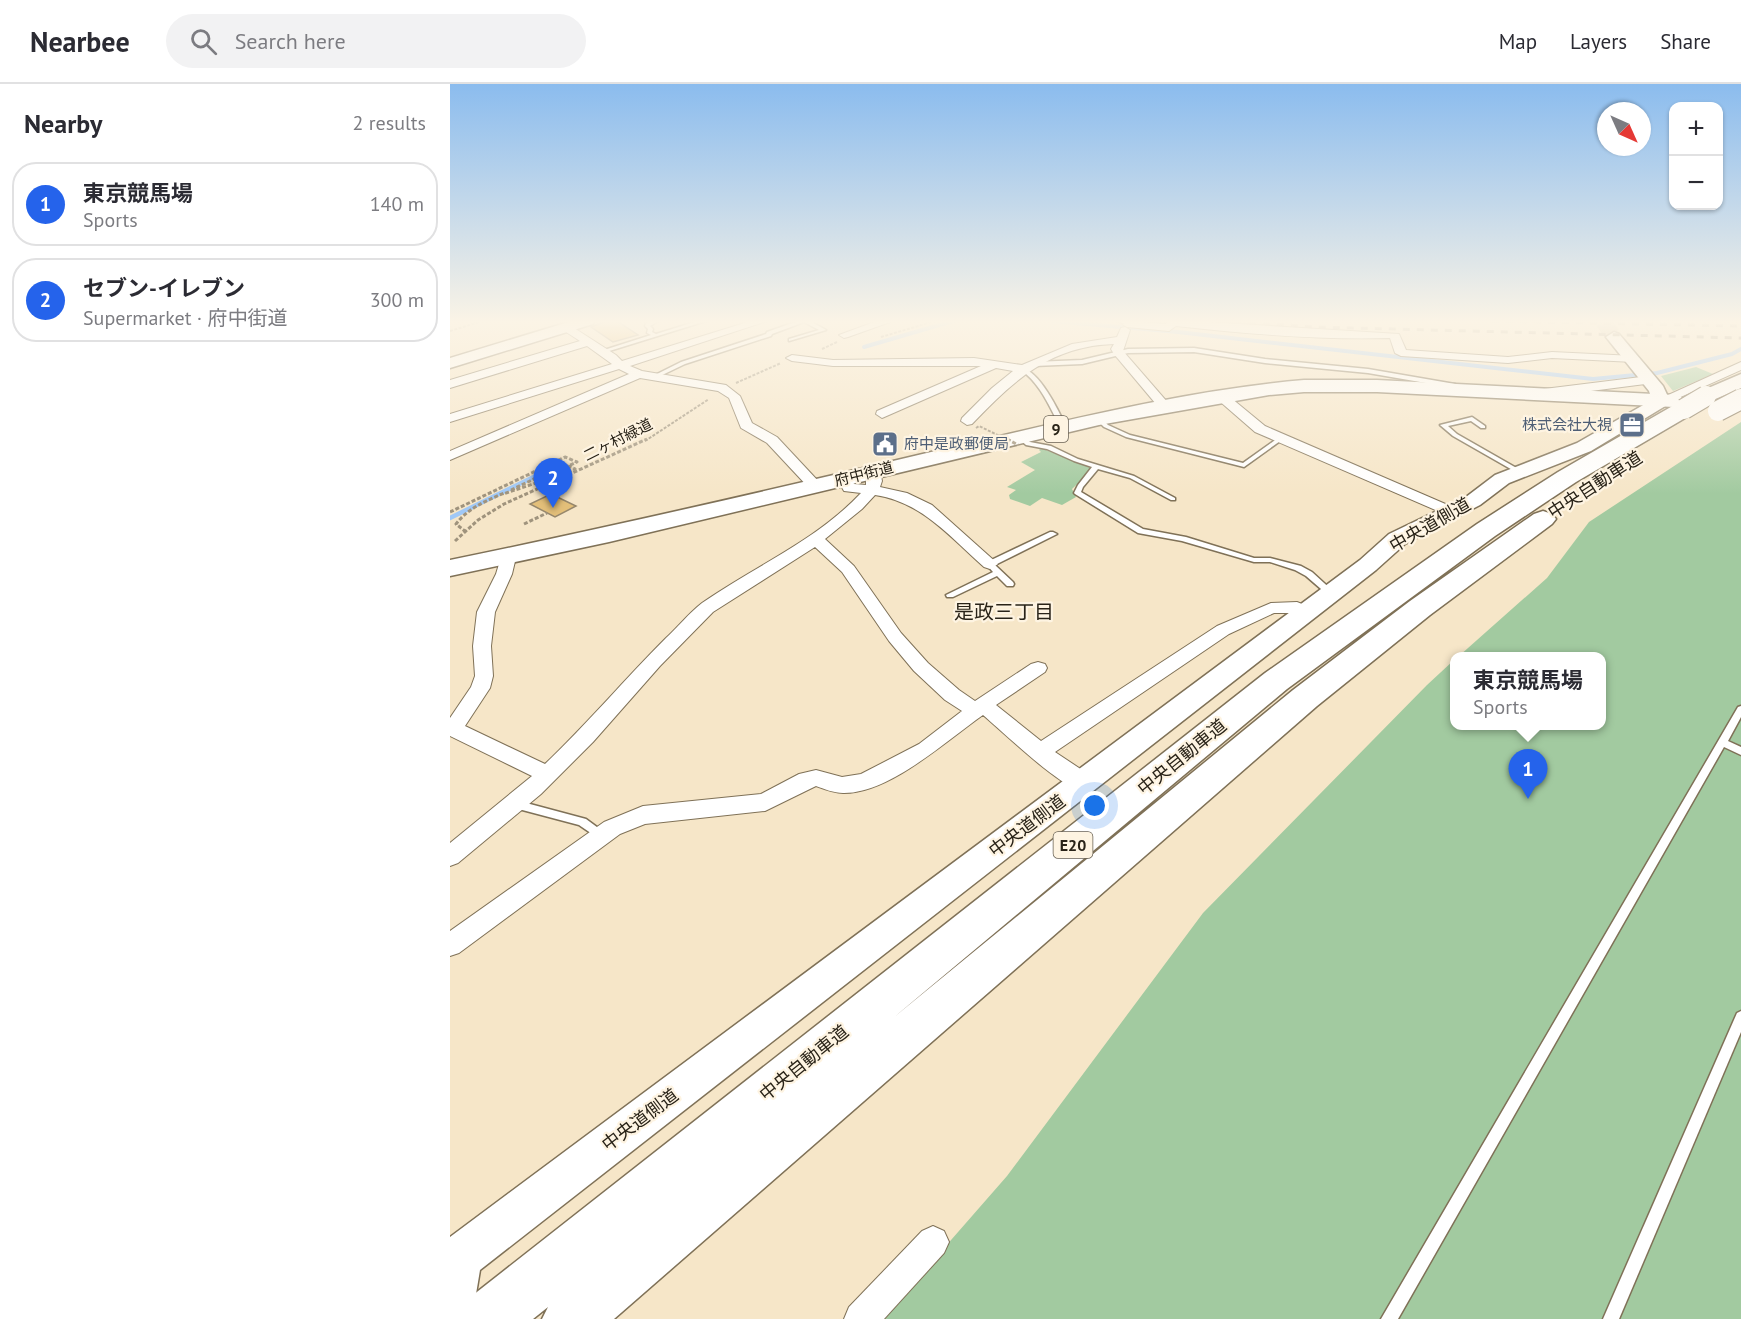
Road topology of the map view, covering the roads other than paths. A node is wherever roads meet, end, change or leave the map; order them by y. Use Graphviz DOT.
graph roads {
  1 [pos="468,379"];
  2 [pos="578,379"];
  3 [pos="628,379"];
  4 [pos="664,379"];
  5 [pos="962,379"];
  6 [pos="1010,379"];
  7 [pos="1033,379"];
  8 [pos="1150,379"];
  9 [pos="1417,379"];
  10 [pos="1645,379"];
  11 [pos="1649,379"];
  12 [pos="1671,379"];
  13 [pos="1741,380"];
  14 [pos="1652,382"];
  15 [pos="450,384"];
  16 [pos="1465,391"];
  17 [pos="1221,396"];
  18 [pos="1741,399"];
  19 [pos="1165,406"];
  20 [pos="882,414"];
  21 [pos="450,418"];
  22 [pos="1099,419"];
  23 [pos="972,425"];
  24 [pos="1063,427"];
  25 [pos="1483,428"];
  26 [pos="1280,438"];
  27 [pos="1019,441"];
  28 [pos="450,456"];
  29 [pos="1096,467"];
  30 [pos="1518,471"];
  31 [pos="872,481"];
  32 [pos="815,486"];
  33 [pos="1173,499"];
  34 [pos="1452,512"];
  35 [pos="1053,534"];
  36 [pos="816,539"];
  37 [pos="508,557"];
  38 [pos="450,568"];
  39 [pos="993,569"];
  40 [pos="1010,584"];
  41 [pos="1331,593"];
  42 [pos="950,595"];
  43 [pos="1306,612"];
  44 [pos="1038,668"];
  45 [pos="980,708"];
  46 [pos="1741,709"];
  47 [pos="451,730"];
  48 [pos="1722,742"];
  49 [pos="1041,751"];
  50 [pos="1741,751"];
  51 [pos="547,774"];
  52 [pos="1083,783"];
  53 [pos="515,804"];
  54 [pos="601,836"];
  55 [pos="450,856"];
  56 [pos="450,945"];
  57 [pos="1741,1017"];
  58 [pos="933,1242"];
  59 [pos="457,1249"];
  60 [pos="457,1319"];
  61 [pos="488,1319"];
  62 [pos="571,1319"];
  63 [pos="861,1319"];
  64 [pos="1389,1319"];
  65 [pos="1611,1319"];
  1 -- 15 [label="street"];
  2 -- 21 [label="street"];
  3 -- 28 [label="street"];
  4 -- 32 [label="street"];
  5 -- 20 [label="street"];
  6 -- 23 [label="street"];
  7 -- 24 [label="lane"];
  8 -- 19 [label="street"];
  9 -- 16 [label="lane"];
  10 -- 14 [label="street"];
  11 -- 14 [label="street"];
  12 -- 14 [label="street"];
  13 -- 61 [label="highway, 中央自動車道 / E20, bridge"];
  14 -- 16 [label="main road, 府中街道 / 9"];
  14 -- 30 [label="street, 中央道側道"];
  16 -- 17 [label="main road, 府中街道 / 9"];
  17 -- 19 [label="main road, 府中街道 / 9"];
  17 -- 26 [label="street"];
  18 -- 62 [label="highway, 中央自動車道 / E20, bridge"];
  19 -- 22 [label="main road, 府中街道 / 9"];
  22 -- 24 [label="main road, 府中街道 / 9"];
  22 -- 26 [label="lane"];
  24 -- 27 [label="main road, 府中街道 / 9"];
  25 -- 30 [label="lane"];
  26 -- 34 [label="street"];
  27 -- 29 [label="lane"];
  27 -- 31 [label="main road, 府中街道 / 9"];
  29 -- 33 [label="lane"];
  29 -- 41 [label="lane"];
  30 -- 34 [label="street, 中央道側道"];
  31 -- 32 [label="main road, 府中街道 / 9"];
  31 -- 36 [label="street"];
  31 -- 39 [label="street"];
  32 -- 37 [label="main road, 府中街道 / 9"];
  34 -- 41 [label="street, 中央道側道"];
  35 -- 39 [label="lane"];
  36 -- 45 [label="street"];
  36 -- 51 [label="street"];
  37 -- 38 [label="main road, 府中街道 / 9"];
  37 -- 47 [label="street"];
  39 -- 40 [label="lane"];
  39 -- 42 [label="lane"];
  41 -- 43 [label="street, 中央道側道"];
  43 -- 49 [label="street"];
  43 -- 52 [label="street, 中央道側道"];
  44 -- 45 [label="street"];
  45 -- 49 [label="street"];
  45 -- 54 [label="street"];
  46 -- 48 [label="lane"];
  47 -- 51 [label="street"];
  48 -- 50 [label="lane"];
  48 -- 64 [label="lane"];
  49 -- 52 [label="street"];
  51 -- 53 [label="street"];
  52 -- 59 [label="street, 中央道側道"];
  53 -- 54 [label="lane"];
  53 -- 55 [label="street"];
  54 -- 56 [label="street"];
  57 -- 65 [label="lane"];
  58 -- 63 [label="street"];
  59 -- 60 [label="street, 中央道側道"];
}
